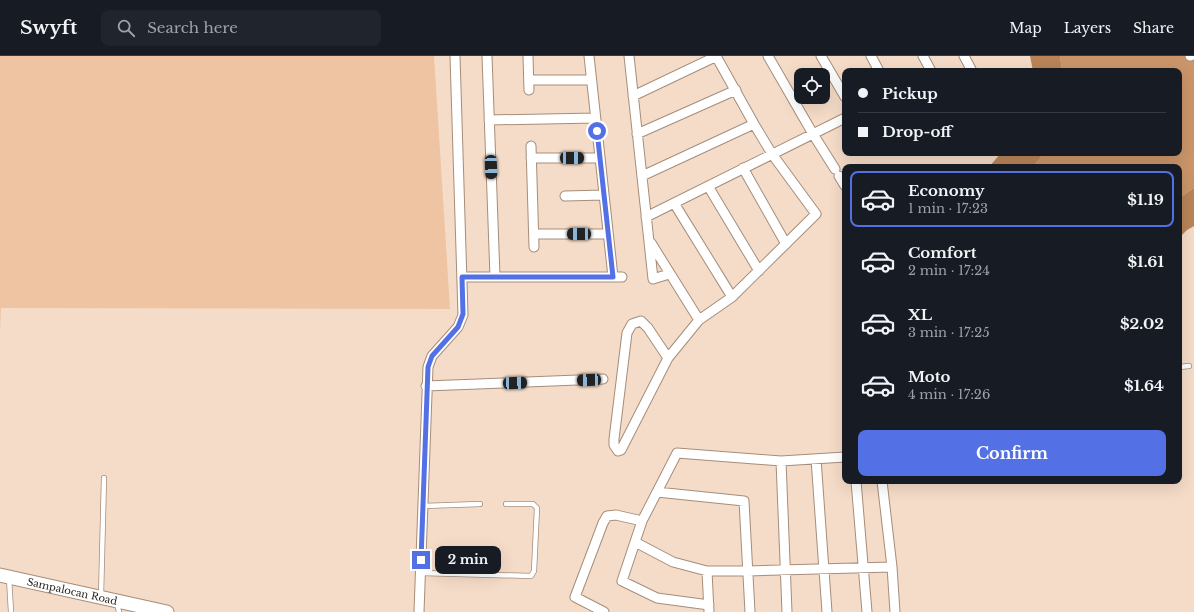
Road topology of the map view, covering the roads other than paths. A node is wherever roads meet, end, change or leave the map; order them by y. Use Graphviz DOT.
graph roads {
  1 [pos="454,56"];
  2 [pos="487,56"];
  3 [pos="528,56"];
  4 [pos="589,56"];
  5 [pos="629,56"];
  6 [pos="716,56"];
  7 [pos="821,56"];
  8 [pos="871,56"];
  9 [pos="923,56"];
  10 [pos="964,56"];
  11 [pos="771,57"];
  12 [pos="877,68"];
  13 [pos="929,68"];
  14 [pos="970,68"];
  15 [pos="529,80"];
  16 [pos="591,80"];
  17 [pos="529,90"];
  18 [pos="736,90"];
  19 [pos="842,92"];
  20 [pos="633,96"];
  21 [pos="596,118"];
  22 [pos="489,120"];
  23 [pos="842,120"];
  24 [pos="754,124"];
  25 [pos="638,134"];
  26 [pos="813,134"];
  27 [pos="531,146"];
  28 [pos="772,154"];
  29 [pos="532,158"];
  30 [pos="600,158"];
  31 [pos="743,168"];
  32 [pos="642,176"];
  33 [pos="842,181"];
  34 [pos="708,186"];
  35 [pos="604,195"];
  36 [pos="564,196"];
  37 [pos="674,202"];
  38 [pos="646,216"];
  39 [pos="534,234"];
  40 [pos="608,234"];
  41 [pos="649,239"];
  42 [pos="786,244"];
  43 [pos="534,247"];
  44 [pos="759,271"];
  45 [pos="669,274"];
  46 [pos="462,277"];
  47 [pos="495,277"];
  48 [pos="732,297"];
  49 [pos="699,320"];
  50 [pos="668,358"];
  51 [pos="1189,366"];
  52 [pos="1182,367"];
  53 [pos="603,379"];
  54 [pos="426,386"];
  55 [pos="842,457"];
  56 [pos="816,459"];
  57 [pos="781,461"];
  58 [pos="104,478"];
  59 [pos="856,484"];
  60 [pos="882,484"];
  61 [pos="657,492"];
  62 [pos="480,504"];
  63 [pos="506,504"];
  64 [pos="423,506"];
  65 [pos="642,521"];
  66 [pos="635,542"];
  67 [pos="892,567"];
  68 [pos="863,568"];
  69 [pos="785,569"];
  70 [pos="824,569"];
  71 [pos="708,571"];
  72 [pos="748,571"];
  73 [pos="421,573"];
  74 [pos="5,576"];
  75 [pos="101,598"];
  76 [pos="118,606"];
  77 [pos="709,608"];
  78 [pos="11,612"];
  79 [pos="167,612"];
  80 [pos="419,612"];
  81 [pos="604,612"];
  82 [pos="750,612"];
  83 [pos="787,612"];
  84 [pos="827,612"];
  85 [pos="867,612"];
  86 [pos="895,612"];
  1 -- 46 [label="street"];
  2 -- 22 [label="street"];
  3 -- 15 [label="street"];
  4 -- 16 [label="street"];
  5 -- 20 [label="street"];
  6 -- 18 [label="street"];
  6 -- 20 [label="street"];
  7 -- 19 [label="street"];
  8 -- 12 [label="street"];
  9 -- 13 [label="street"];
  10 -- 14 [label="street"];
  11 -- 26 [label="street"];
  15 -- 16 [label="street"];
  15 -- 17 [label="street"];
  16 -- 21 [label="street"];
  18 -- 24 [label="street"];
  18 -- 25 [label="street"];
  20 -- 25 [label="street"];
  21 -- 22 [label="street"];
  21 -- 30 [label="street"];
  22 -- 47 [label="street"];
  23 -- 26 [label="street"];
  24 -- 28 [label="street"];
  24 -- 32 [label="street"];
  25 -- 32 [label="street"];
  26 -- 28 [label="street"];
  26 -- 33 [label="street"];
  27 -- 29 [label="street"];
  28 -- 31 [label="street"];
  28 -- 42 [label="street"];
  29 -- 30 [label="street"];
  29 -- 39 [label="street"];
  30 -- 35 [label="street"];
  31 -- 34 [label="street"];
  31 -- 42 [label="street"];
  32 -- 38 [label="street"];
  34 -- 37 [label="street"];
  34 -- 44 [label="street"];
  35 -- 36 [label="street"];
  35 -- 40 [label="street"];
  37 -- 38 [label="street"];
  37 -- 48 [label="street"];
  38 -- 41 [label="street"];
  39 -- 40 [label="street"];
  39 -- 43 [label="street"];
  40 -- 47 [label="street"];
  41 -- 45 [label="street"];
  41 -- 45 [label="street"];
  42 -- 44 [label="street"];
  44 -- 48 [label="street"];
  45 -- 49 [label="street"];
  46 -- 47 [label="street"];
  46 -- 54 [label="street"];
  48 -- 49 [label="street"];
  49 -- 50 [label="street"];
  50 -- 50 [label="street"];
  51 -- 52 [label="lane"];
  53 -- 54 [label="street"];
  54 -- 64 [label="street"];
  55 -- 56 [label="street"];
  56 -- 57 [label="street"];
  56 -- 70 [label="street"];
  57 -- 61 [label="street"];
  57 -- 69 [label="street"];
  58 -- 75 [label="lane"];
  59 -- 68 [label="street"];
  60 -- 67 [label="street"];
  61 -- 65 [label="street"];
  61 -- 72 [label="street"];
  62 -- 64 [label="lane"];
  63 -- 73 [label="lane"];
  64 -- 73 [label="street"];
  65 -- 66 [label="street"];
  65 -- 81 [label="street"];
  66 -- 71 [label="street"];
  66 -- 77 [label="street"];
  67 -- 68 [label="street"];
  67 -- 86 [label="street"];
  68 -- 70 [label="street"];
  68 -- 85 [label="street"];
  69 -- 70 [label="street"];
  69 -- 72 [label="street"];
  69 -- 83 [label="street"];
  70 -- 84 [label="street"];
  71 -- 72 [label="street"];
  71 -- 77 [label="street"];
  72 -- 82 [label="street"];
  73 -- 80 [label="street"];
  74 -- 75 [label="main road, Sampalocan Road"];
  74 -- 78 [label="lane"];
  75 -- 76 [label="main road, Sampalocan Road"];
  76 -- 79 [label="main road, Sampalocan Road"];
}
